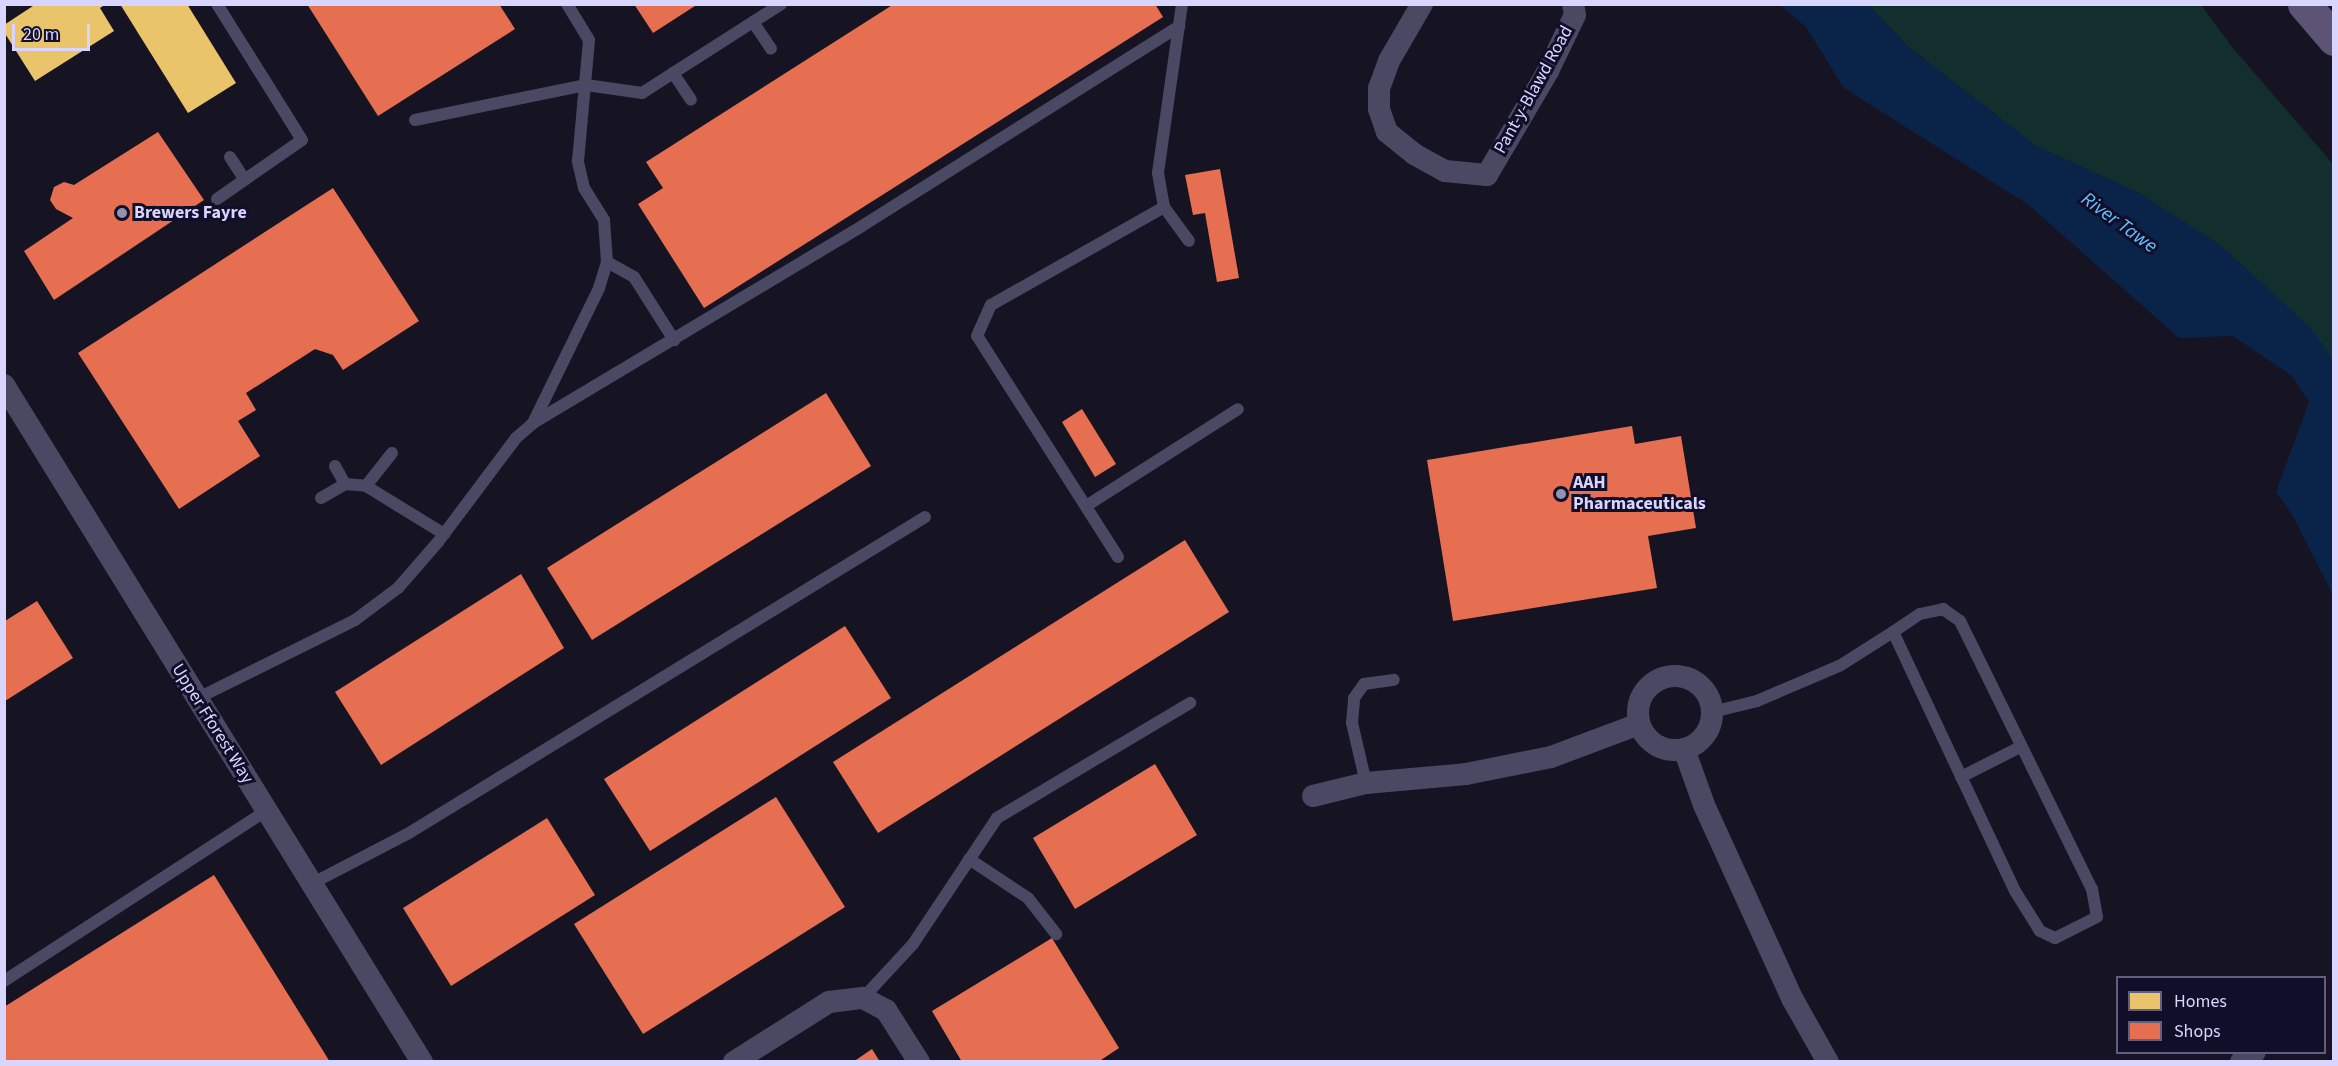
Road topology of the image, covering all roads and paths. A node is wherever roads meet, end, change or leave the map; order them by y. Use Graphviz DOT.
graph roads {
  1 [pos="217,4"];
  2 [pos="567,4"];
  3 [pos="781,4"];
  4 [pos="1182,4"];
  5 [pos="1422,4"];
  6 [pos="1572,4"];
  7 [pos="2304,4"];
  8 [pos="753,22"];
  9 [pos="1179,26"];
  10 [pos="2334,39"];
  11 [pos="771,49"];
  12 [pos="673,73"];
  13 [pos="586,85"];
  14 [pos="691,100"];
  15 [pos="415,120"];
  16 [pos="230,157"];
  17 [pos="244,180"];
  18 [pos="217,199"];
  19 [pos="1164,207"];
  20 [pos="1189,241"];
  21 [pos="607,262"];
  22 [pos="674,340"];
  23 [pos="5,387"];
  24 [pos="1238,409"];
  25 [pos="533,423"];
  26 [pos="392,453"];
  27 [pos="335,466"];
  28 [pos="345,484"];
  29 [pos="366,486"];
  30 [pos="321,498"];
  31 [pos="1086,506"];
  32 [pos="926,518"];
  33 [pos="444,534"];
  34 [pos="1118,557"];
  35 [pos="1893,632"];
  36 [pos="1394,680"];
  37 [pos="196,699"];
  38 [pos="1190,703"];
  39 [pos="1712,712"];
  40 [pos="1639,724"];
  41 [pos="2022,746"];
  42 [pos="1684,749"];
  43 [pos="1962,777"];
  44 [pos="1365,783"];
  45 [pos="1313,796"];
  46 [pos="266,812"];
  47 [pos="969,859"];
  48 [pos="310,884"];
  49 [pos="1056,934"];
  50 [pos="4,981"];
  51 [pos="863,998"];
  52 [pos="422,1062"];
  53 [pos="734,1062"];
  54 [pos="919,1062"];
  55 [pos="1828,1062"];
  1 -- 17 [label="lane"];
  2 -- 13 [label="lane"];
  3 -- 8 [label="lane"];
  4 -- 9 [label="lane"];
  5 -- 6 [label="street, Pant-y-Blawd Road"];
  7 -- 10 [label="main road"];
  8 -- 11 [label="lane"];
  8 -- 12 [label="lane"];
  9 -- 19 [label="lane"];
  9 -- 22 [label="lane"];
  12 -- 13 [label="lane"];
  12 -- 14 [label="lane"];
  13 -- 15 [label="lane"];
  13 -- 21 [label="lane"];
  16 -- 17 [label="lane"];
  17 -- 18 [label="lane"];
  19 -- 20 [label="lane"];
  19 -- 31 [label="lane"];
  21 -- 22 [label="lane"];
  21 -- 25 [label="lane"];
  22 -- 25 [label="lane"];
  23 -- 37 [label="street, Upper Fforest Way"];
  24 -- 31 [label="lane"];
  25 -- 33 [label="lane"];
  26 -- 29 [label="lane"];
  27 -- 28 [label="lane"];
  28 -- 29 [label="lane"];
  28 -- 30 [label="lane"];
  29 -- 33 [label="lane"];
  31 -- 34 [label="lane"];
  32 -- 48 [label="lane"];
  33 -- 37 [label="lane"];
  35 -- 39 [label="lane"];
  35 -- 41 [label="lane"];
  35 -- 43 [label="lane"];
  36 -- 44 [label="lane"];
  37 -- 46 [label="street, Upper Fforest Way"];
  38 -- 47 [label="lane"];
  39 -- 40 [label="street"];
  39 -- 42 [label="street"];
  40 -- 42 [label="street"];
  40 -- 44 [label="street"];
  41 -- 43 [label="lane"];
  41 -- 43 [label="lane"];
  42 -- 55 [label="street"];
  44 -- 45 [label="street"];
  46 -- 48 [label="street, Upper Fforest Way"];
  46 -- 50 [label="lane"];
  47 -- 49 [label="lane"];
  47 -- 51 [label="lane"];
  48 -- 52 [label="street, Upper Fforest Way"];
  51 -- 53 [label="street"];
  51 -- 54 [label="street"];
}
